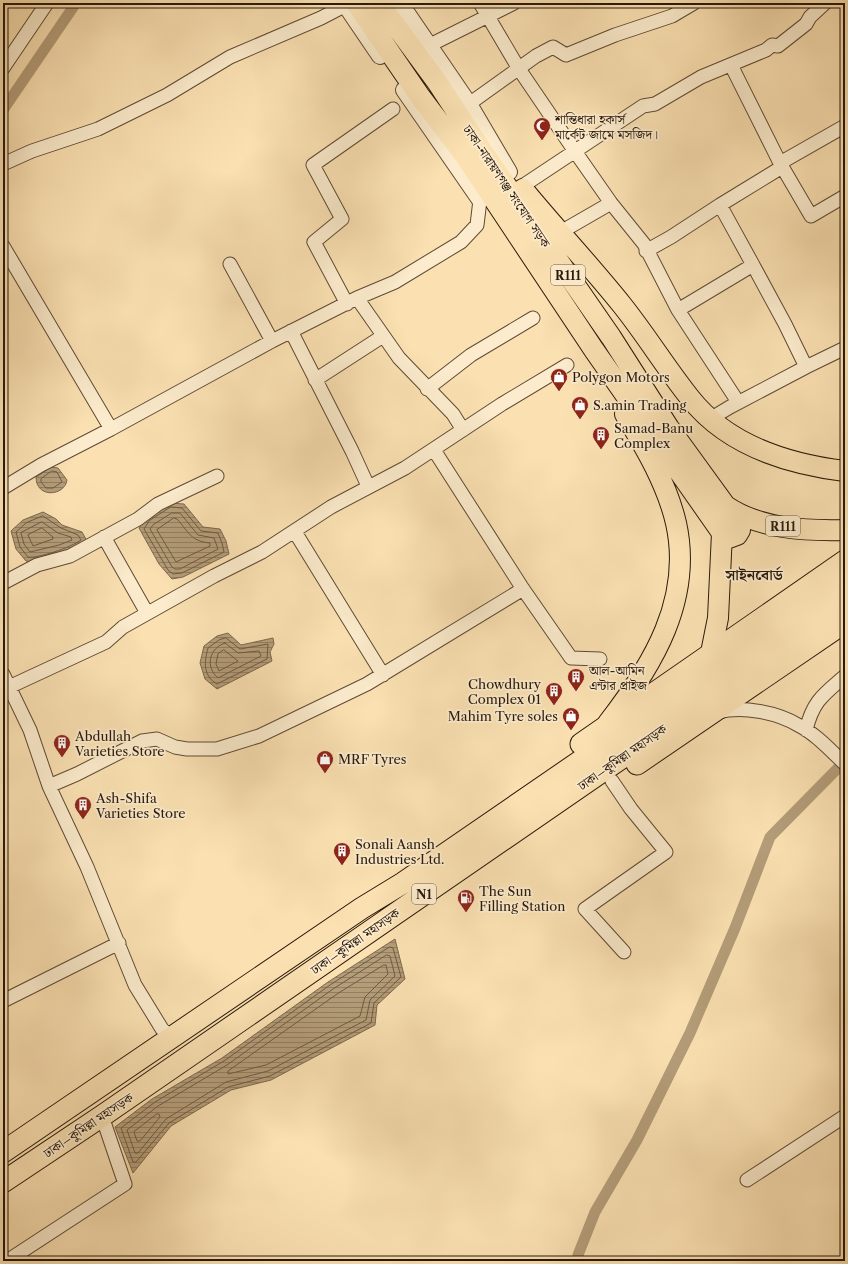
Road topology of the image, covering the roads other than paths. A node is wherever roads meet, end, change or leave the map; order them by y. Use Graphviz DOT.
graph roads {
  1 [pos="47,3"];
  2 [pos="379,3"];
  3 [pos="400,3"];
  4 [pos="480,3"];
  5 [pos="514,3"];
  6 [pos="694,3"];
  7 [pos="825,3"];
  8 [pos="349,4"];
  9 [pos="488,16"];
  10 [pos="430,45"];
  11 [pos="731,65"];
  12 [pos="3,68"];
  13 [pos="519,69"];
  14 [pos="469,104"];
  15 [pos="393,109"];
  16 [pos="845,126"];
  17 [pos="574,150"];
  18 [pos="472,151"];
  19 [pos="3,164"];
  20 [pos="781,165"];
  21 [pos="515,179"];
  22 [pos="845,196"];
  23 [pos="480,200"];
  24 [pos="611,203"];
  25 [pos="720,205"];
  26 [pos="559,233"];
  27 [pos="3,246"];
  28 [pos="646,251"];
  29 [pos="230,264"];
  30 [pos="753,265"];
  31 [pos="352,301"];
  32 [pos="678,310"];
  33 [pos="533,318"];
  34 [pos="291,331"];
  35 [pos="383,336"];
  36 [pos="272,341"];
  37 [pos="845,348"];
  38 [pos="567,365"];
  39 [pos="806,367"];
  40 [pos="315,380"];
  41 [pos="427,389"];
  42 [pos="738,402"];
  43 [pos="710,419"];
  44 [pos="111,429"];
  45 [pos="462,430"];
  46 [pos="434,450"];
  47 [pos="845,470"];
  48 [pos="217,476"];
  49 [pos="368,486"];
  50 [pos="3,488"];
  51 [pos="715,508"];
  52 [pos="845,530"];
  53 [pos="295,532"];
  54 [pos="104,537"];
  55 [pos="845,561"];
  56 [pos="845,580"];
  57 [pos="3,583"];
  58 [pos="524,589"];
  59 [pos="845,604"];
  60 [pos="147,613"];
  61 [pos="845,622"];
  62 [pos="712,653"];
  63 [pos="600,659"];
  64 [pos="3,674"];
  65 [pos="383,675"];
  66 [pos="845,676"];
  67 [pos="9,686"];
  68 [pos="710,715"];
  69 [pos="604,727"];
  70 [pos="806,730"];
  71 [pos="845,764"];
  72 [pos="612,781"];
  73 [pos="49,786"];
  74 [pos="362,908"];
  75 [pos="381,924"];
  76 [pos="120,943"];
  77 [pos="624,952"];
  78 [pos="3,1001"];
  79 [pos="173,1038"];
  80 [pos="102,1116"];
  81 [pos="845,1116"];
  82 [pos="3,1152"];
  83 [pos="747,1180"];
  84 [pos="3,1182"];
  85 [pos="7,1261"];
  1 -- 12 [label="street"];
  2 -- 18 [label="main road, ঢাকা-নারায়ণগঞ্জ সংযোগ সড়ক / R111"];
  3 -- 10 [label="street"];
  4 -- 9 [label="street"];
  5 -- 9 [label="street"];
  6 -- 13 [label="street"];
  7 -- 11 [label="street"];
  8 -- 18 [label="main road, ঢাকা-নারায়ণগঞ্জ সংযোগ সড়ক / R111"];
  8 -- 19 [label="street"];
  8 -- 23 [label="street"];
  9 -- 10 [label="street"];
  9 -- 13 [label="street"];
  10 -- 14 [label="street"];
  11 -- 17 [label="street"];
  11 -- 20 [label="street"];
  13 -- 14 [label="street"];
  13 -- 17 [label="street"];
  14 -- 21 [label="street"];
  15 -- 31 [label="street"];
  16 -- 20 [label="street"];
  17 -- 21 [label="street"];
  17 -- 24 [label="street"];
  18 -- 21 [label="main road, R111"];
  18 -- 23 [label="main road, R111"];
  18 -- 51 [label="main road, ঢাকা-নারায়ণগঞ্জ সংযোগ সড়ক / R111"];
  20 -- 22 [label="street"];
  20 -- 25 [label="street"];
  21 -- 26 [label="main road, R111"];
  23 -- 31 [label="street"];
  23 -- 69 [label="main road, R111"];
  24 -- 26 [label="street"];
  24 -- 28 [label="street"];
  25 -- 28 [label="street"];
  25 -- 30 [label="street"];
  26 -- 43 [label="main road, R111"];
  27 -- 44 [label="street"];
  28 -- 32 [label="street"];
  29 -- 36 [label="street"];
  30 -- 32 [label="street"];
  30 -- 39 [label="street"];
  31 -- 34 [label="street"];
  31 -- 35 [label="street"];
  32 -- 42 [label="street"];
  33 -- 41 [label="street"];
  34 -- 36 [label="street"];
  34 -- 40 [label="street"];
  35 -- 40 [label="street"];
  35 -- 41 [label="street"];
  36 -- 44 [label="street"];
  37 -- 39 [label="street"];
  38 -- 45 [label="street"];
  39 -- 42 [label="street"];
  40 -- 49 [label="street"];
  41 -- 45 [label="street"];
  42 -- 43 [label="street"];
  43 -- 47 [label="main road, R111"];
  44 -- 50 [label="street"];
  45 -- 46 [label="street"];
  46 -- 49 [label="street"];
  46 -- 58 [label="street"];
  48 -- 54 [label="street"];
  49 -- 53 [label="street"];
  51 -- 52 [label="main road, R111"];
  51 -- 62 [label="main road, ঢাকা-নারায়ণগঞ্জ সংযোগ সড়ক / R111"];
  53 -- 60 [label="street"];
  53 -- 65 [label="street"];
  54 -- 57 [label="street"];
  54 -- 60 [label="street"];
  55 -- 62 [label="highway"];
  56 -- 74 [label="highway, ঢাকা–কুমিল্লা মহাসড়ক / N1"];
  58 -- 63 [label="street"];
  58 -- 65 [label="street"];
  59 -- 75 [label="highway, ঢাকা–কুমিল্লা মহাসড়ক / N1"];
  60 -- 67 [label="street"];
  61 -- 68 [label="highway"];
  62 -- 69 [label="highway"];
  64 -- 67 [label="street"];
  65 -- 73 [label="street"];
  66 -- 70 [label="street"];
  67 -- 73 [label="street"];
  68 -- 70 [label="street"];
  68 -- 72 [label="highway"];
  69 -- 74 [label="highway"];
  70 -- 71 [label="street"];
  72 -- 75 [label="highway"];
  72 -- 77 [label="street"];
  73 -- 76 [label="street"];
  74 -- 79 [label="highway, ঢাকা–কুমিল্লা মহাসড়ক / N1"];
  75 -- 80 [label="highway, ঢাকা–কুমিল্লা মহাসড়ক / N1"];
  76 -- 78 [label="street"];
  76 -- 79 [label="street"];
  79 -- 82 [label="highway, ঢাকা–কুমিল্লা মহাসড়ক / N1"];
  80 -- 84 [label="highway, ঢাকা–কুমিল্লা মহাসড়ক / N1"];
  80 -- 85 [label="street"];
  81 -- 83 [label="street"];
}
